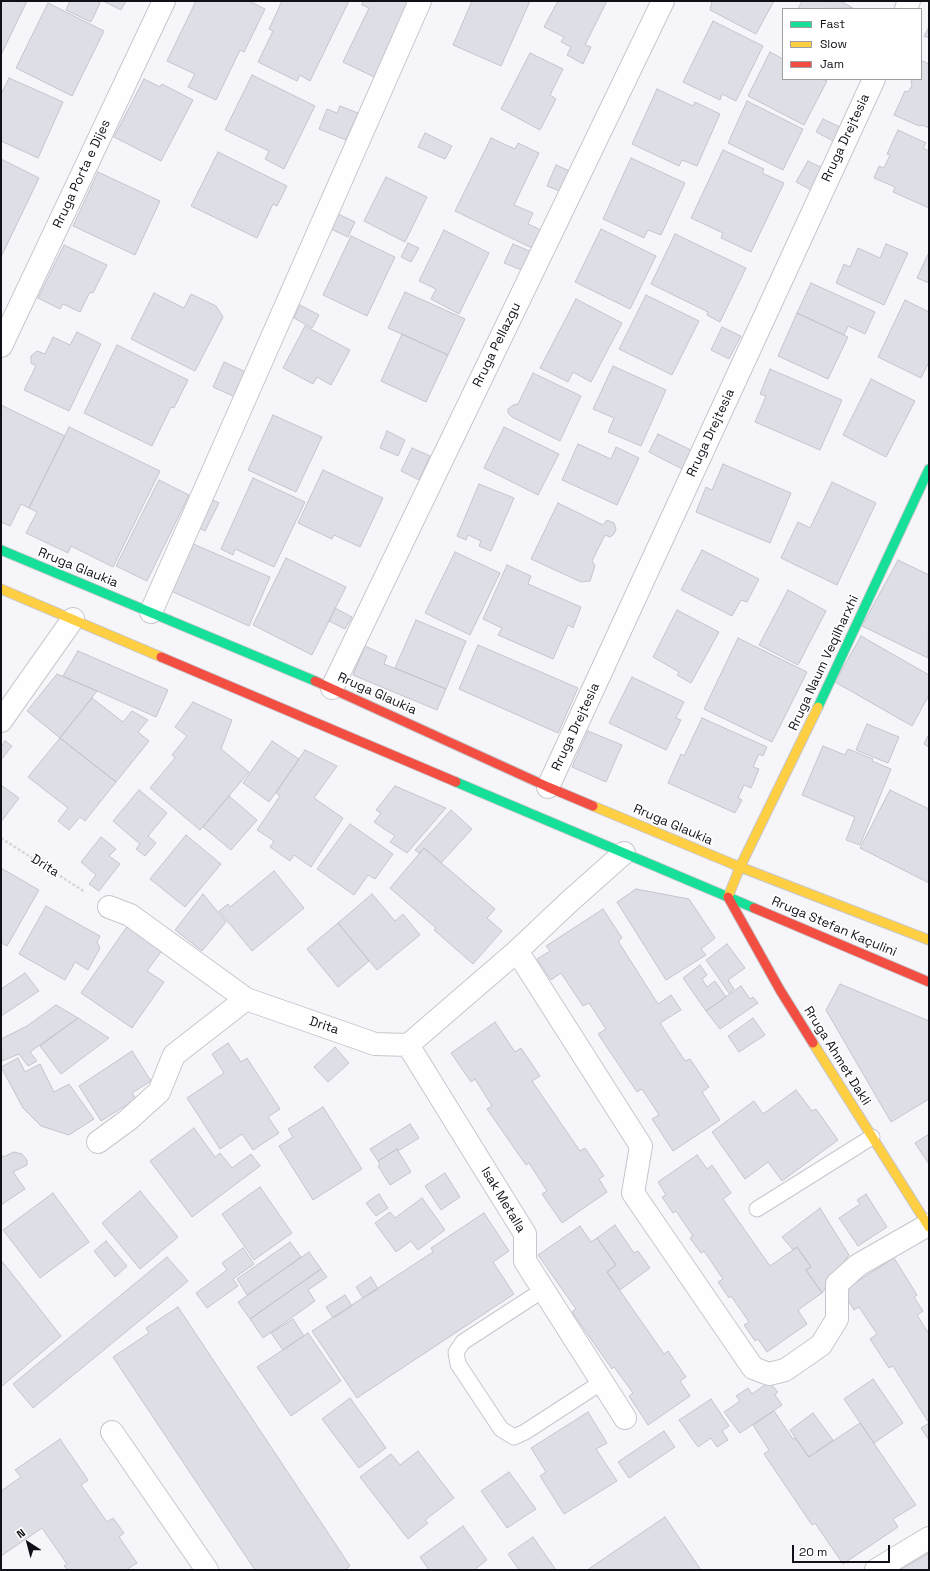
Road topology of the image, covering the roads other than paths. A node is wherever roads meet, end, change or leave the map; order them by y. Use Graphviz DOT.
graph roads {
  1 [pos="164,1"];
  2 [pos="420,1"];
  3 [pos="663,1"];
  4 [pos="874,80"];
  5 [pos="1,346"];
  6 [pos="929,469"];
  7 [pos="1,550"];
  8 [pos="1,589"];
  9 [pos="151,612"];
  10 [pos="73,619"];
  11 [pos="332,688"];
  12 [pos="1,721"];
  13 [pos="548,786"];
  14 [pos="624,853"];
  15 [pos="740,868"];
  16 [pos="728,897"];
  17 [pos="110,907"];
  18 [pos="929,940"];
  19 [pos="517,951"];
  20 [pos="929,982"];
  21 [pos="246,999"];
  22 [pos="408,1045"];
  23 [pos="872,1137"];
  24 [pos="98,1142"];
  25 [pos="757,1209"];
  26 [pos="929,1226"];
  27 [pos="543,1290"];
  28 [pos="602,1382"];
  29 [pos="625,1418"];
  30 [pos="112,1432"];
  31 [pos="929,1538"];
  32 [pos="207,1570"];
  33 [pos="876,1570"];
  1 -- 5 [label="street, Rruga Porta e Dijes"];
  2 -- 9 [label="street"];
  3 -- 11 [label="street, Rruga Pellazgu"];
  4 -- 13 [label="street, Rruga Drejtesia"];
  6 -- 15 [label="main road, Rruga Naum Veqilharxhi"];
  7 -- 9 [label="main road, Rruga Glaukia"];
  8 -- 10 [label="main road"];
  9 -- 11 [label="main road, Rruga Glaukia"];
  10 -- 12 [label="street"];
  10 -- 14 [label="main road"];
  11 -- 13 [label="main road, Rruga Glaukia"];
  13 -- 15 [label="main road, Rruga Glaukia"];
  14 -- 16 [label="main road"];
  14 -- 19 [label="street"];
  15 -- 16 [label="main road, Rruga Naum Veqilharxhi"];
  15 -- 18 [label="main road, Rruga Stefan Kaçulini"];
  16 -- 20 [label="main road, Rruga Stefan Kaçulini"];
  16 -- 23 [label="main road, Rruga Ahmet Dakli"];
  17 -- 21 [label="street, Drita"];
  19 -- 22 [label="street"];
  19 -- 26 [label="street"];
  21 -- 22 [label="street, Drita"];
  21 -- 24 [label="street"];
  22 -- 27 [label="street, Isak Metalla"];
  23 -- 25 [label="lane"];
  23 -- 26 [label="main road, Rruga Ahmet Dakli"];
  27 -- 28 [label="street, Isak Metalla"];
  27 -- 28 [label="lane"];
  28 -- 29 [label="street, Isak Metalla"];
  30 -- 32 [label="street"];
  31 -- 33 [label="street"];
}
